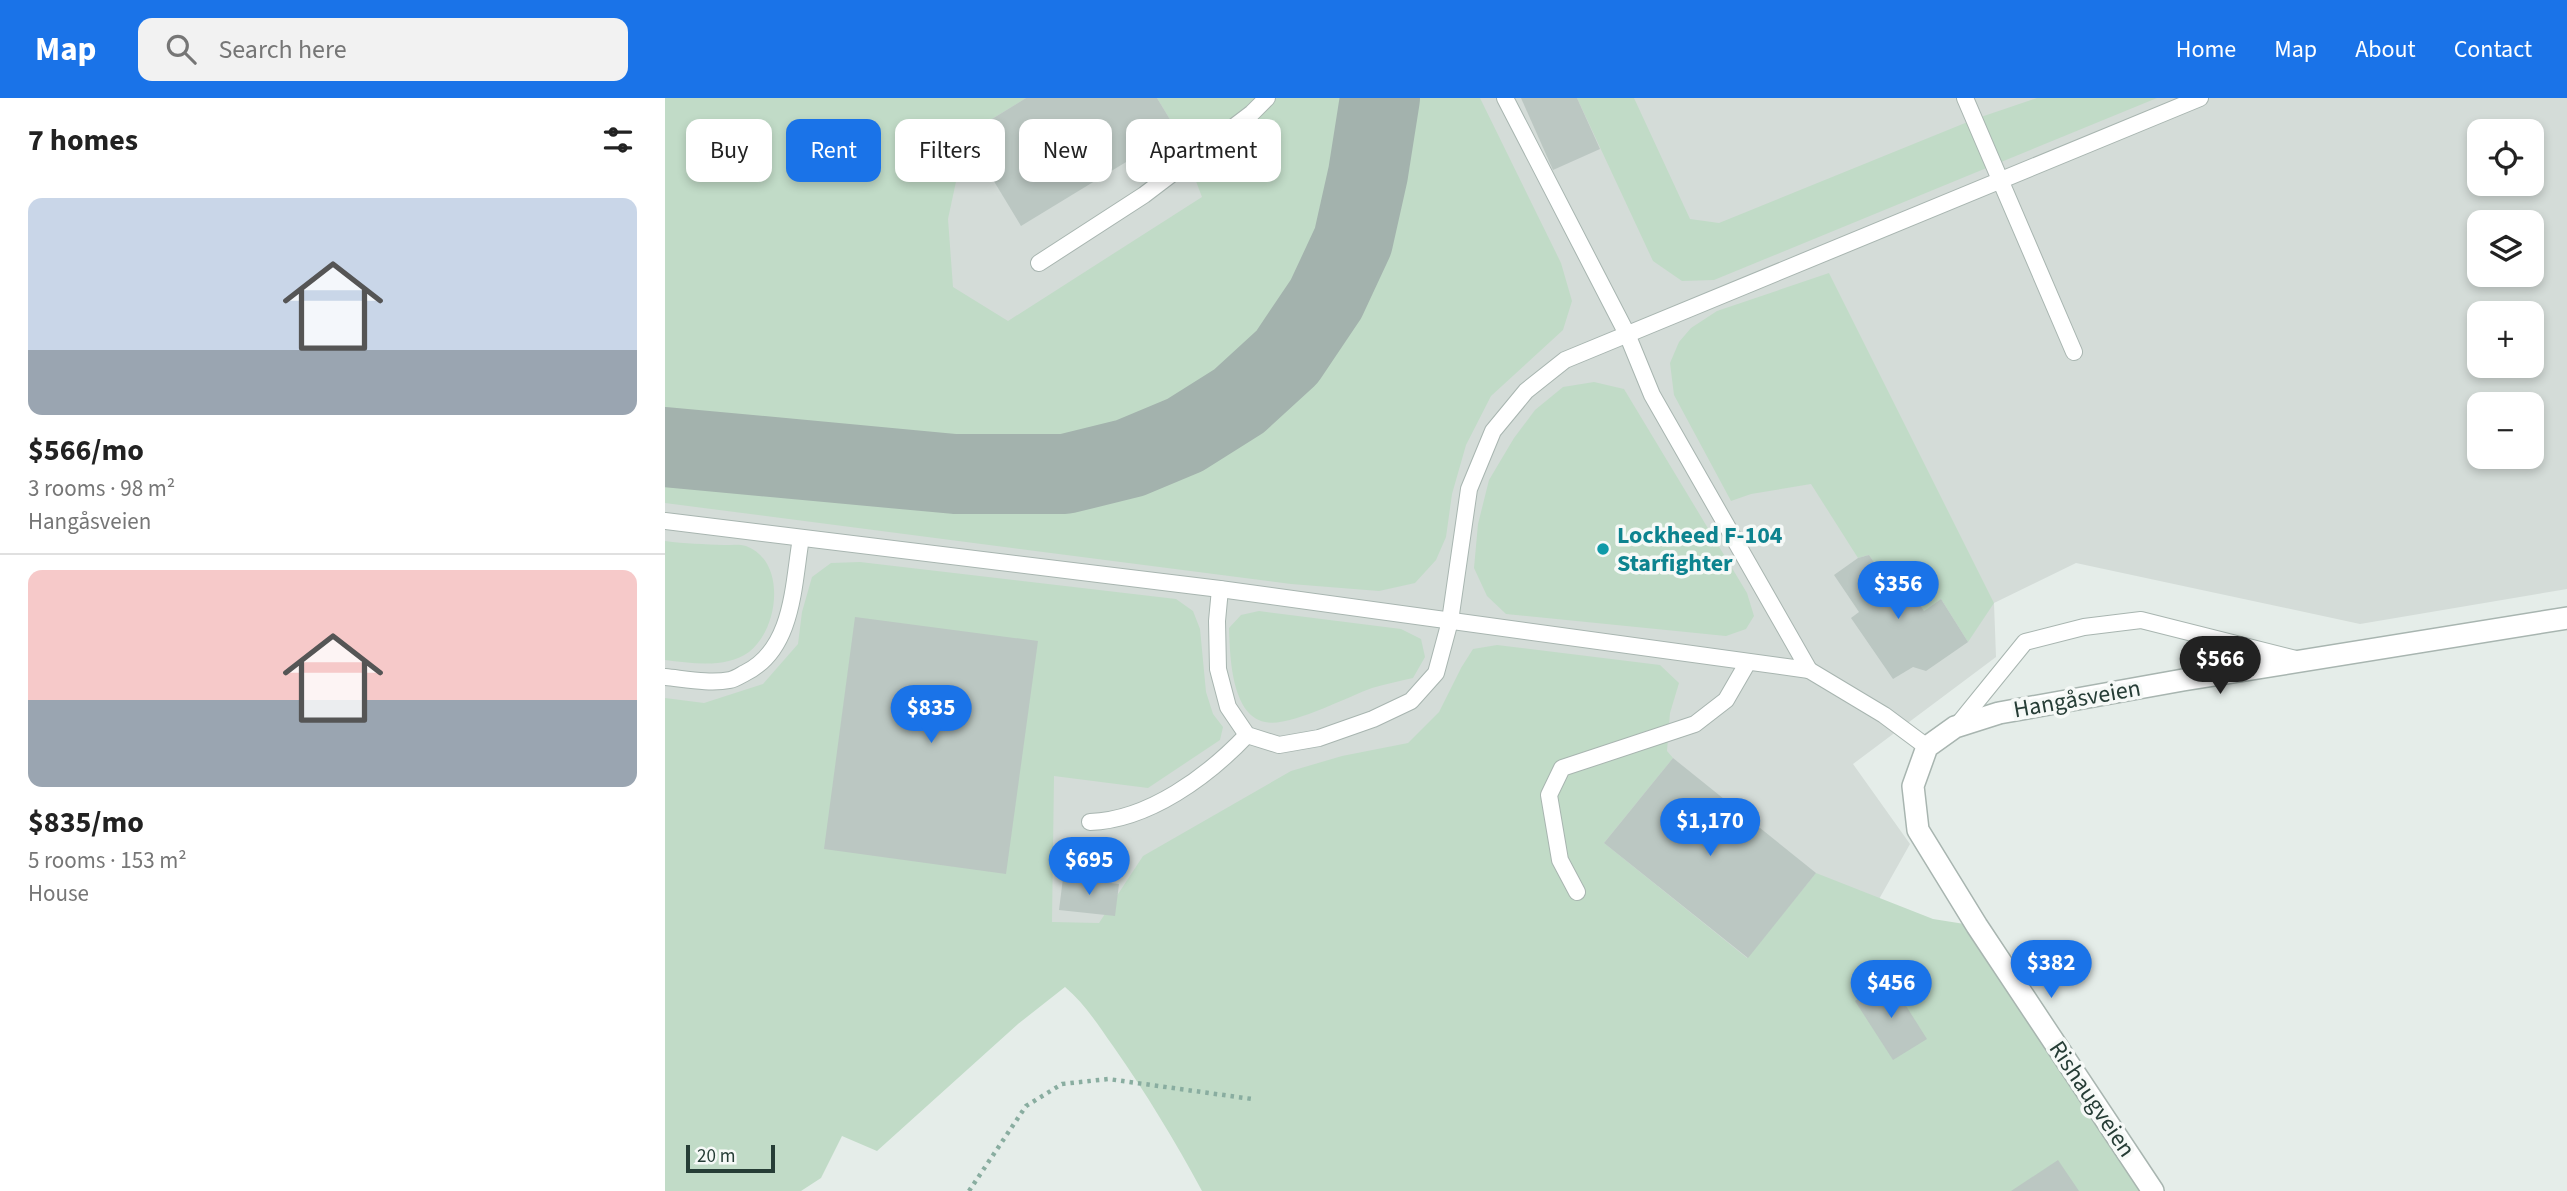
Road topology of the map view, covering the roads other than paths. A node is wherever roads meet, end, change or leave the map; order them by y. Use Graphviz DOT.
graph roads {
  1 [pos="1266,98"];
  2 [pos="1505,98"];
  3 [pos="1965,98"];
  4 [pos="2200,98"];
  5 [pos="2000,180"];
  6 [pos="1039,263"];
  7 [pos="1627,334"];
  8 [pos="2074,352"];
  9 [pos="665,521"];
  10 [pos="801,538"];
  11 [pos="1220,589"];
  12 [pos="2567,618"];
  13 [pos="1450,621"];
  14 [pos="2305,661"];
  15 [pos="1748,662"];
  16 [pos="1809,670"];
  17 [pos="665,677"];
  18 [pos="1955,727"];
  19 [pos="1247,735"];
  20 [pos="1927,747"];
  21 [pos="1090,822"];
  22 [pos="1577,892"];
  23 [pos="2153,1191"];
  1 -- 6 [label="lane"];
  2 -- 7 [label="lane"];
  3 -- 5 [label="lane"];
  4 -- 5 [label="lane"];
  5 -- 7 [label="lane"];
  5 -- 8 [label="lane"];
  7 -- 13 [label="lane"];
  7 -- 16 [label="lane"];
  9 -- 10 [label="lane"];
  10 -- 11 [label="lane"];
  10 -- 17 [label="lane"];
  11 -- 13 [label="lane"];
  11 -- 19 [label="lane"];
  12 -- 14 [label="street, Hangåsveien"];
  13 -- 15 [label="lane"];
  13 -- 19 [label="lane"];
  14 -- 18 [label="street, Hangåsveien"];
  14 -- 18 [label="lane"];
  15 -- 16 [label="lane"];
  15 -- 22 [label="lane"];
  16 -- 20 [label="lane"];
  18 -- 20 [label="street, Hangåsveien"];
  19 -- 21 [label="lane"];
  20 -- 23 [label="street, Rishaugveien"];
}
